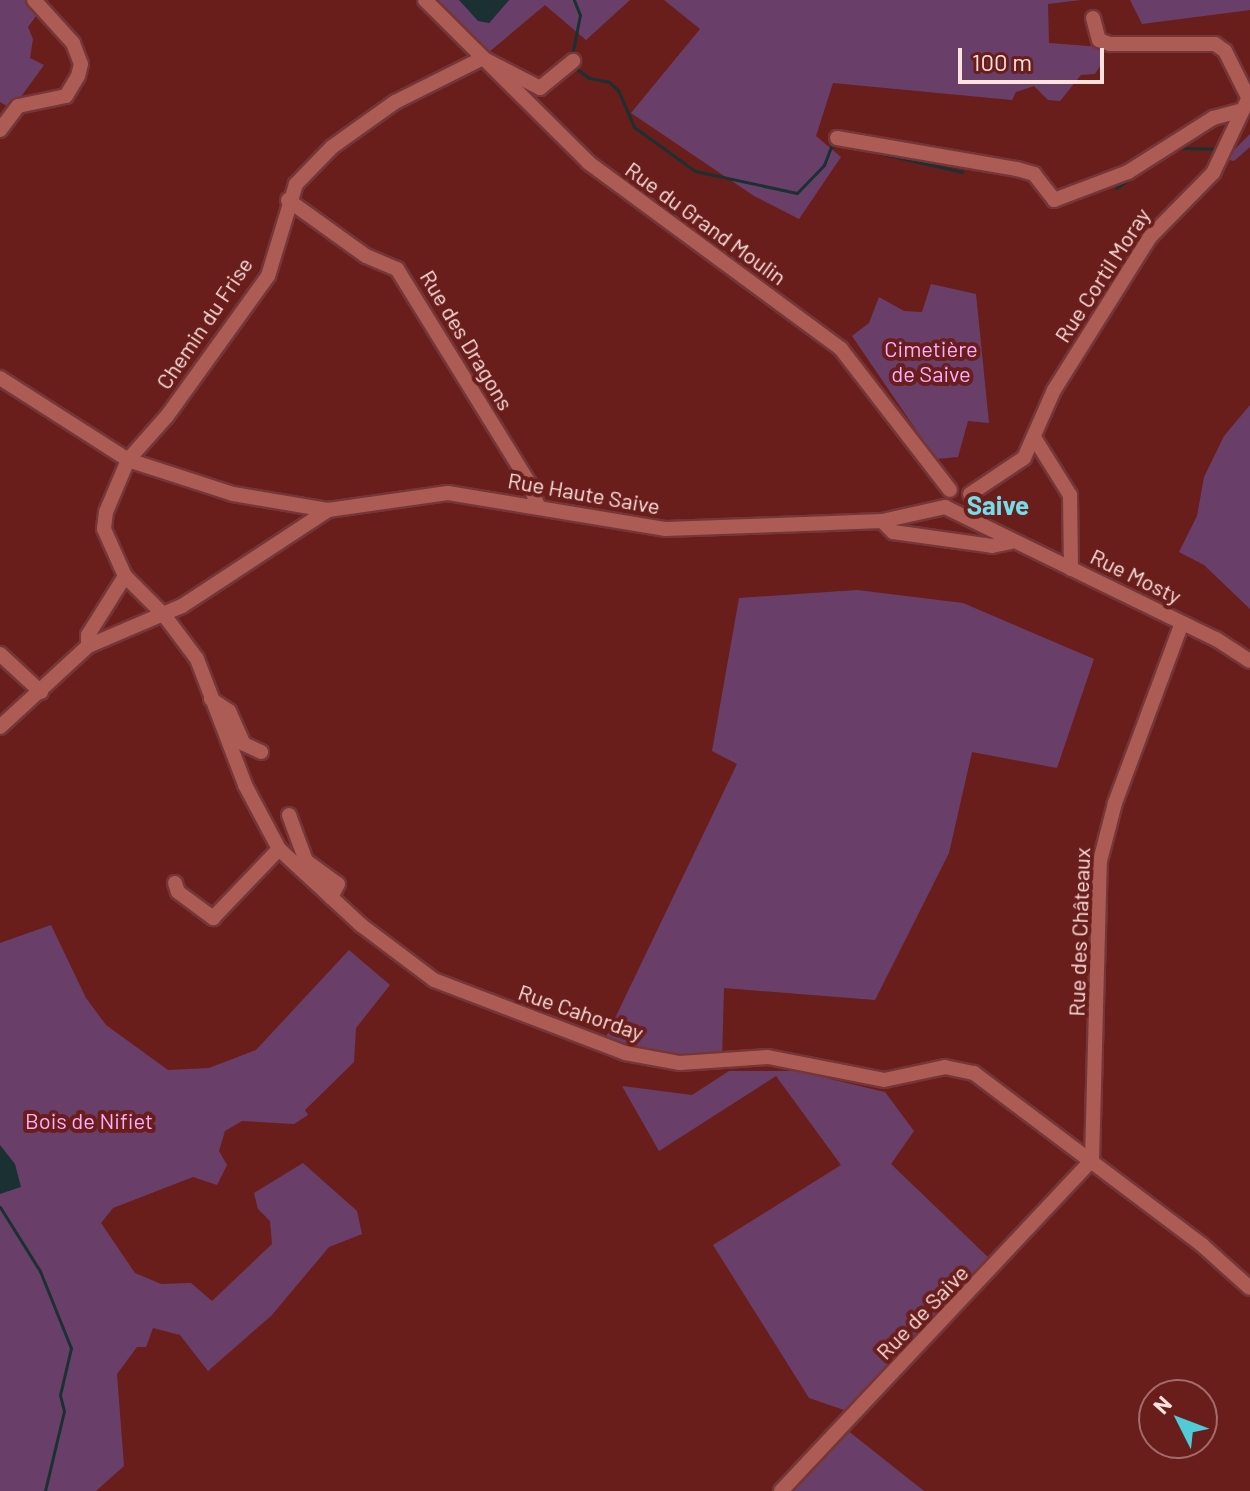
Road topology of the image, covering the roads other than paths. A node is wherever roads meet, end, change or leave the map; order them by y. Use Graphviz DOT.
graph roads {
  1 [pos="34,0"];
  2 [pos="425,0"];
  3 [pos="1093,18"];
  4 [pos="481,59"];
  5 [pos="571,63"];
  6 [pos="1246,104"];
  7 [pos="0,130"];
  8 [pos="837,138"];
  9 [pos="288,200"];
  10 [pos="0,378"];
  11 [pos="1035,439"];
  12 [pos="128,460"];
  13 [pos="950,490"];
  14 [pos="538,506"];
  15 [pos="967,506"];
  16 [pos="945,507"];
  17 [pos="328,510"];
  18 [pos="882,521"];
  19 [pos="1011,542"];
  20 [pos="1071,569"];
  21 [pos="125,576"];
  22 [pos="164,615"];
  23 [pos="1182,623"];
  24 [pos="88,646"];
  25 [pos="0,654"];
  26 [pos="1250,661"];
  27 [pos="41,692"];
  28 [pos="211,698"];
  29 [pos="0,727"];
  30 [pos="261,752"];
  31 [pos="289,815"];
  32 [pos="279,849"];
  33 [pos="175,883"];
  34 [pos="331,897"];
  35 [pos="1092,1160"];
  36 [pos="1250,1288"];
  37 [pos="781,1491"];
  1 -- 7 [label="street"];
  2 -- 4 [label="street, Rue du Grand Moulin"];
  3 -- 6 [label="street"];
  4 -- 5 [label="street"];
  4 -- 9 [label="street, Chemin du Frise"];
  4 -- 13 [label="street, Rue du Grand Moulin"];
  6 -- 8 [label="street"];
  6 -- 11 [label="street, Rue Cortil Moray"];
  9 -- 12 [label="street, Chemin du Frise"];
  9 -- 14 [label="street, Rue des Dragons"];
  10 -- 12 [label="street, Rue Haute Saive"];
  11 -- 15 [label="street"];
  11 -- 20 [label="street, Rue Mosty"];
  12 -- 17 [label="street, Rue Haute Saive"];
  12 -- 21 [label="street"];
  13 -- 15 [label="street"];
  13 -- 16 [label="street"];
  14 -- 17 [label="street, Rue Haute Saive"];
  14 -- 18 [label="street, Rue Haute Saive"];
  15 -- 16 [label="street"];
  15 -- 19 [label="street, Rue Mosty"];
  16 -- 18 [label="street"];
  17 -- 22 [label="street, Rue Haute Saive"];
  18 -- 19 [label="street, Rue Mosty"];
  19 -- 20 [label="street, Rue Mosty"];
  20 -- 23 [label="street, Rue Mosty"];
  21 -- 22 [label="street"];
  21 -- 24 [label="street, Rue Haute Saive"];
  22 -- 24 [label="street, Rue Haute Saive"];
  22 -- 28 [label="street, Rue Cahorday"];
  23 -- 26 [label="street, Rue Mosty"];
  23 -- 35 [label="street, Rue des Châteaux"];
  24 -- 27 [label="street, Rue Haute Saive"];
  25 -- 27 [label="street"];
  27 -- 29 [label="street, Rue Haute Saive"];
  28 -- 30 [label="street"];
  28 -- 32 [label="street, Rue Cahorday"];
  31 -- 34 [label="street"];
  32 -- 33 [label="street"];
  32 -- 34 [label="street, Rue Cahorday"];
  34 -- 35 [label="street, Rue Cahorday"];
  35 -- 36 [label="street, Rue Cahorday"];
  35 -- 37 [label="street, Rue de Saive"];
}
